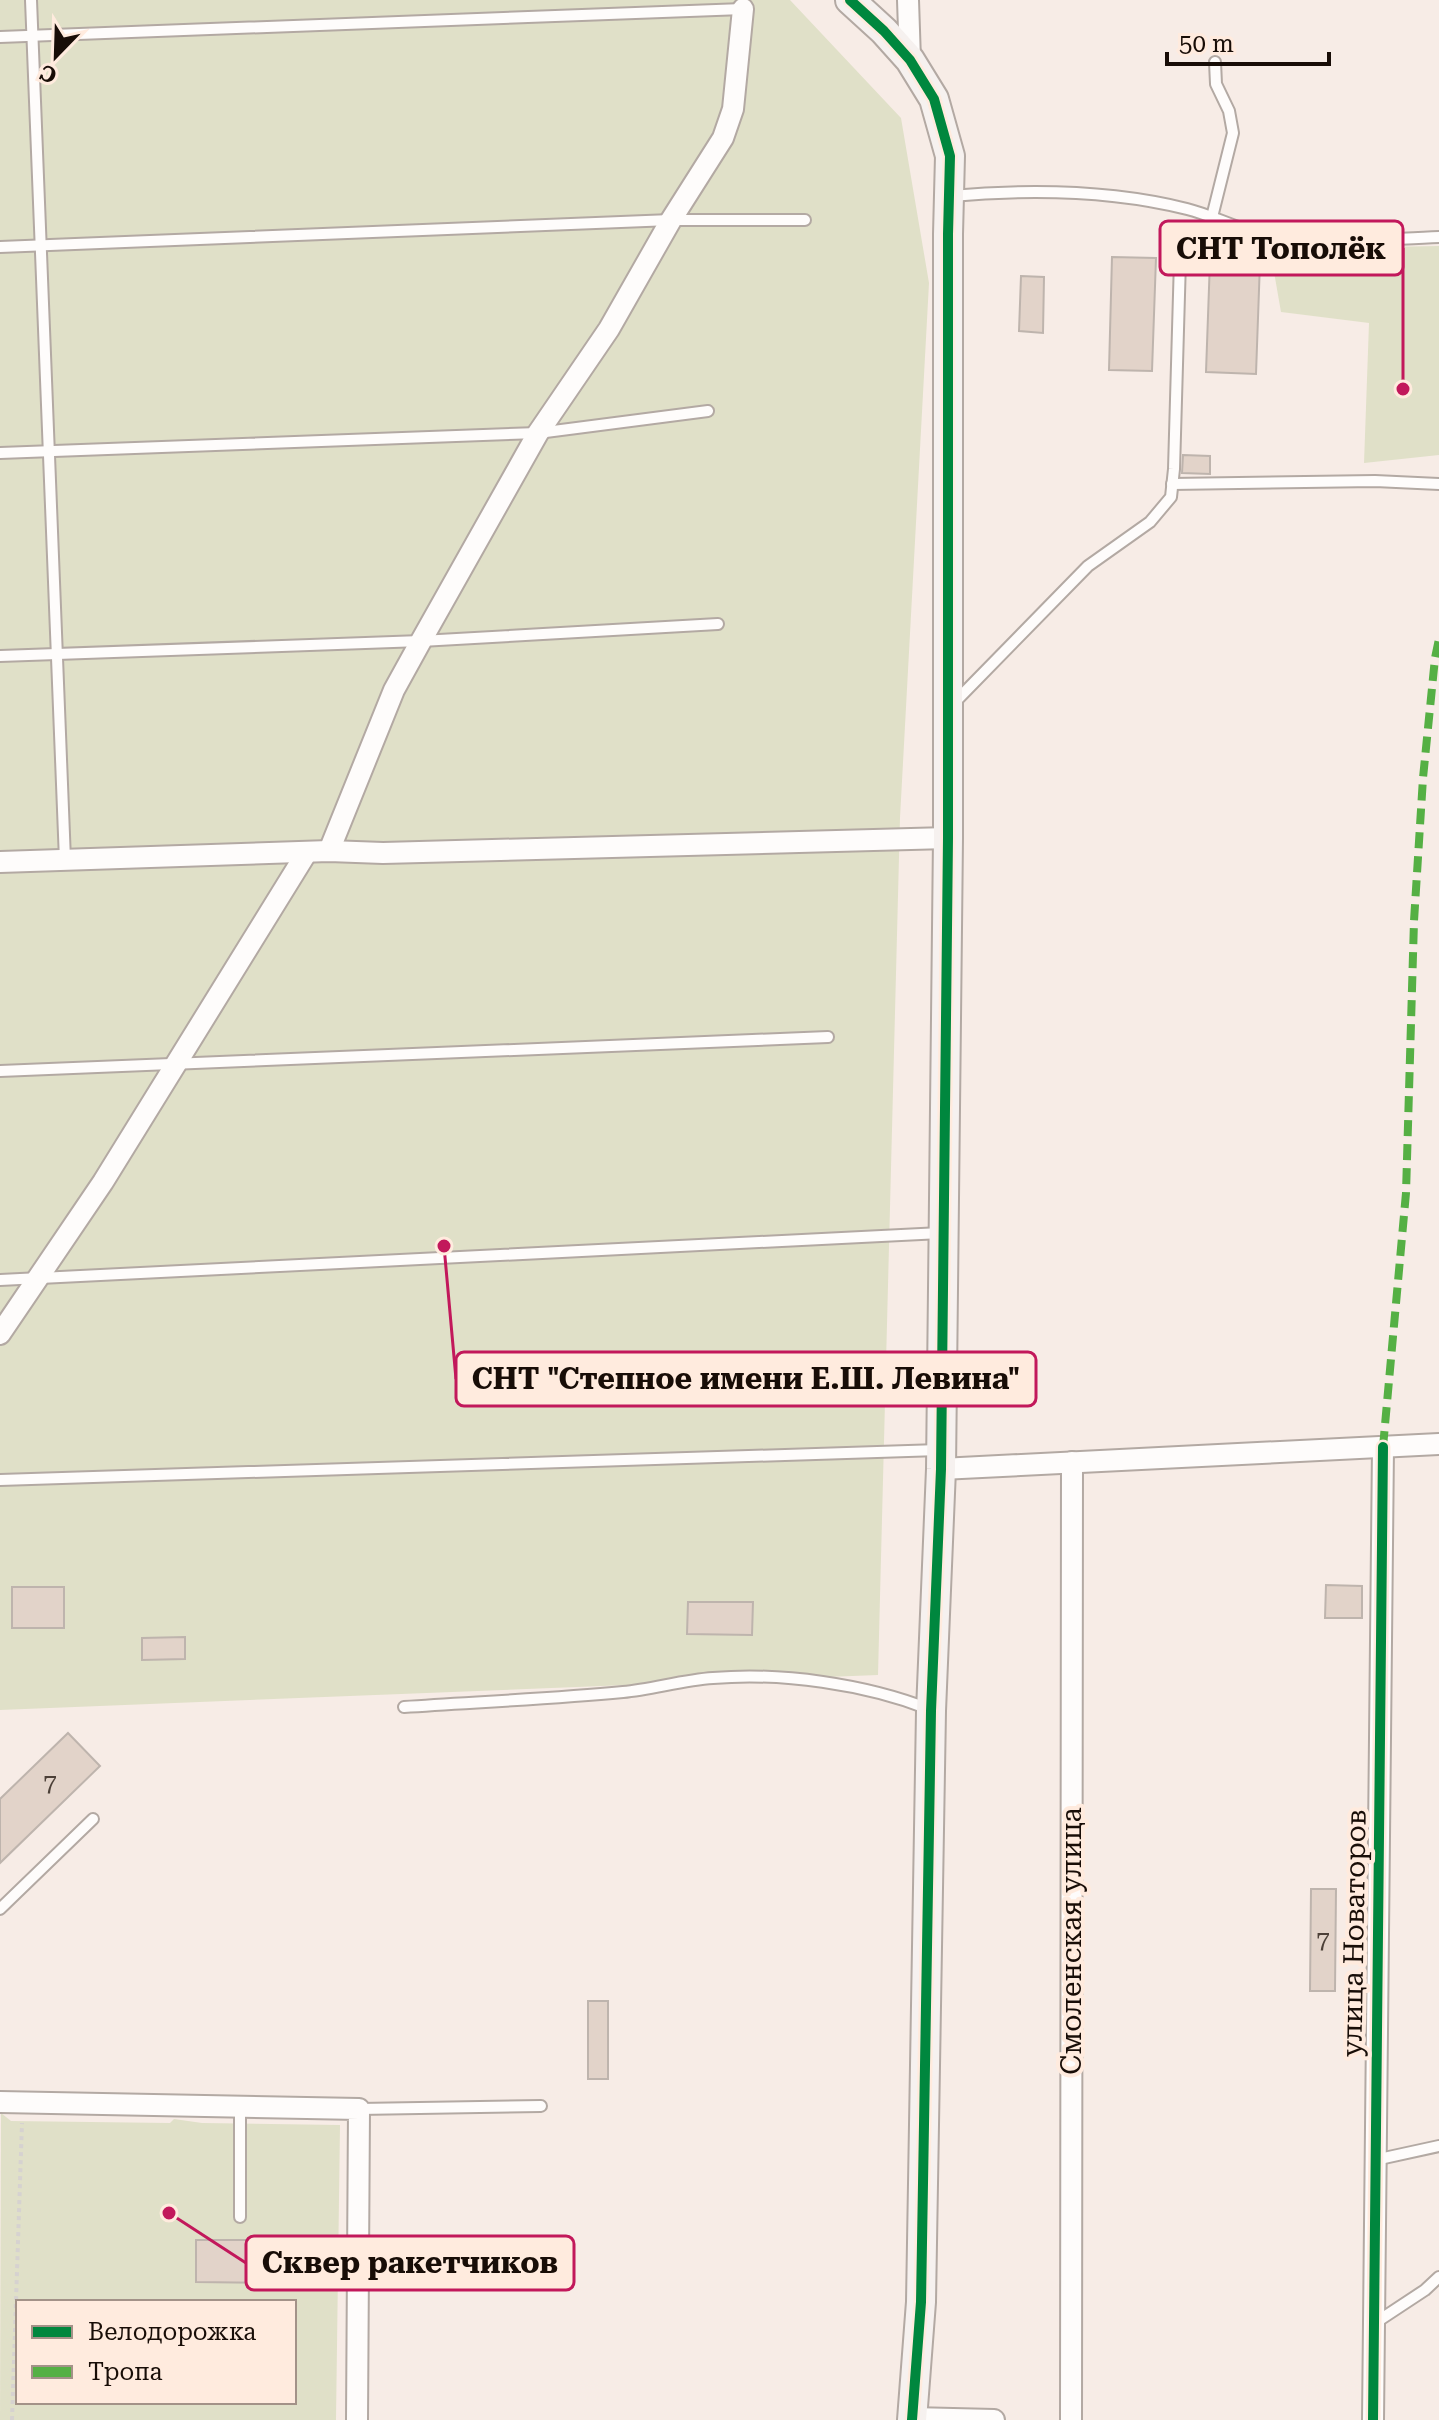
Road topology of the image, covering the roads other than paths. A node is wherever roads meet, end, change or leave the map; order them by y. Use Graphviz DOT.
graph roads {
  1 [pos="31,0"];
  2 [pos="850,0"];
  3 [pos="908,0"];
  4 [pos="742,4"];
  5 [pos="33,36"];
  6 [pos="0,37"];
  7 [pos="910,60"];
  8 [pos="1215,62"];
  9 [pos="949,196"];
  10 [pos="1212,217"];
  11 [pos="671,220"];
  12 [pos="805,220"];
  13 [pos="1439,237"];
  14 [pos="41,245"];
  15 [pos="0,247"];
  16 [pos="1180,260"];
  17 [pos="708,411"];
  18 [pos="538,433"];
  19 [pos="49,451"];
  20 [pos="0,453"];
  21 [pos="1172,484"];
  22 [pos="1439,484"];
  23 [pos="718,624"];
  24 [pos="421,641"];
  25 [pos="57,655"];
  26 [pos="0,656"];
  27 [pos="949,709"];
  28 [pos="948,838"];
  29 [pos="329,851"];
  30 [pos="307,852"];
  31 [pos="65,860"];
  32 [pos="0,862"];
  33 [pos="828,1037"];
  34 [pos="177,1063"];
  35 [pos="0,1071"];
  36 [pos="943,1233"];
  37 [pos="37,1279"];
  38 [pos="0,1280"];
  39 [pos="0,1334"];
  40 [pos="1439,1444"];
  41 [pos="1383,1447"];
  42 [pos="941,1459"];
  43 [pos="1072,1462"];
  44 [pos="0,1480"];
  45 [pos="404,1707"];
  46 [pos="931,1711"];
  47 [pos="93,1819"];
  48 [pos="0,1909"];
  49 [pos="0,2102"];
  50 [pos="240,2106"];
  51 [pos="541,2106"];
  52 [pos="359,2109"];
  53 [pos="1439,2146"];
  54 [pos="1375,2160"];
  55 [pos="240,2217"];
  56 [pos="1439,2277"];
  57 [pos="1373,2325"];
  58 [pos="912,2419"];
  59 [pos="357,2420"];
  60 [pos="994,2420"];
  61 [pos="1071,2420"];
  62 [pos="1373,2420"];
  1 -- 5 [label="lane"];
  2 -- 7 [label="street"];
  3 -- 7 [label="street"];
  4 -- 5 [label="lane"];
  4 -- 11 [label="street"];
  5 -- 6 [label="lane"];
  5 -- 14 [label="lane"];
  7 -- 9 [label="street"];
  8 -- 10 [label="lane"];
  9 -- 10 [label="lane"];
  9 -- 27 [label="street"];
  10 -- 13 [label="lane"];
  11 -- 12 [label="lane"];
  11 -- 14 [label="lane"];
  11 -- 18 [label="street"];
  14 -- 15 [label="lane"];
  14 -- 19 [label="lane"];
  16 -- 21 [label="lane"];
  17 -- 18 [label="lane"];
  18 -- 19 [label="lane"];
  18 -- 24 [label="street"];
  19 -- 20 [label="lane"];
  19 -- 25 [label="lane"];
  21 -- 22 [label="lane"];
  21 -- 27 [label="lane"];
  23 -- 24 [label="lane"];
  24 -- 25 [label="lane"];
  24 -- 29 [label="street"];
  25 -- 26 [label="lane"];
  25 -- 31 [label="lane"];
  27 -- 28 [label="street"];
  28 -- 29 [label="street"];
  28 -- 36 [label="street"];
  29 -- 30 [label="street"];
  30 -- 31 [label="street"];
  30 -- 34 [label="street"];
  31 -- 32 [label="street"];
  33 -- 34 [label="lane"];
  34 -- 35 [label="lane"];
  34 -- 37 [label="street"];
  36 -- 37 [label="lane"];
  36 -- 42 [label="street"];
  37 -- 38 [label="lane"];
  37 -- 39 [label="street"];
  40 -- 41 [label="street"];
  41 -- 43 [label="street"];
  41 -- 54 [label="street, улица Новаторов"];
  42 -- 43 [label="street"];
  42 -- 44 [label="lane"];
  42 -- 46 [label="street"];
  43 -- 61 [label="street, Смоленская улица"];
  45 -- 46 [label="lane"];
  46 -- 58 [label="street"];
  47 -- 48 [label="lane"];
  49 -- 50 [label="street"];
  50 -- 52 [label="street"];
  50 -- 55 [label="lane"];
  51 -- 52 [label="lane"];
  52 -- 59 [label="street"];
  53 -- 54 [label="lane"];
  54 -- 57 [label="street, улица Новаторов"];
  56 -- 57 [label="lane"];
  57 -- 62 [label="street, улица Новаторов"];
  58 -- 60 [label="street"];
}
